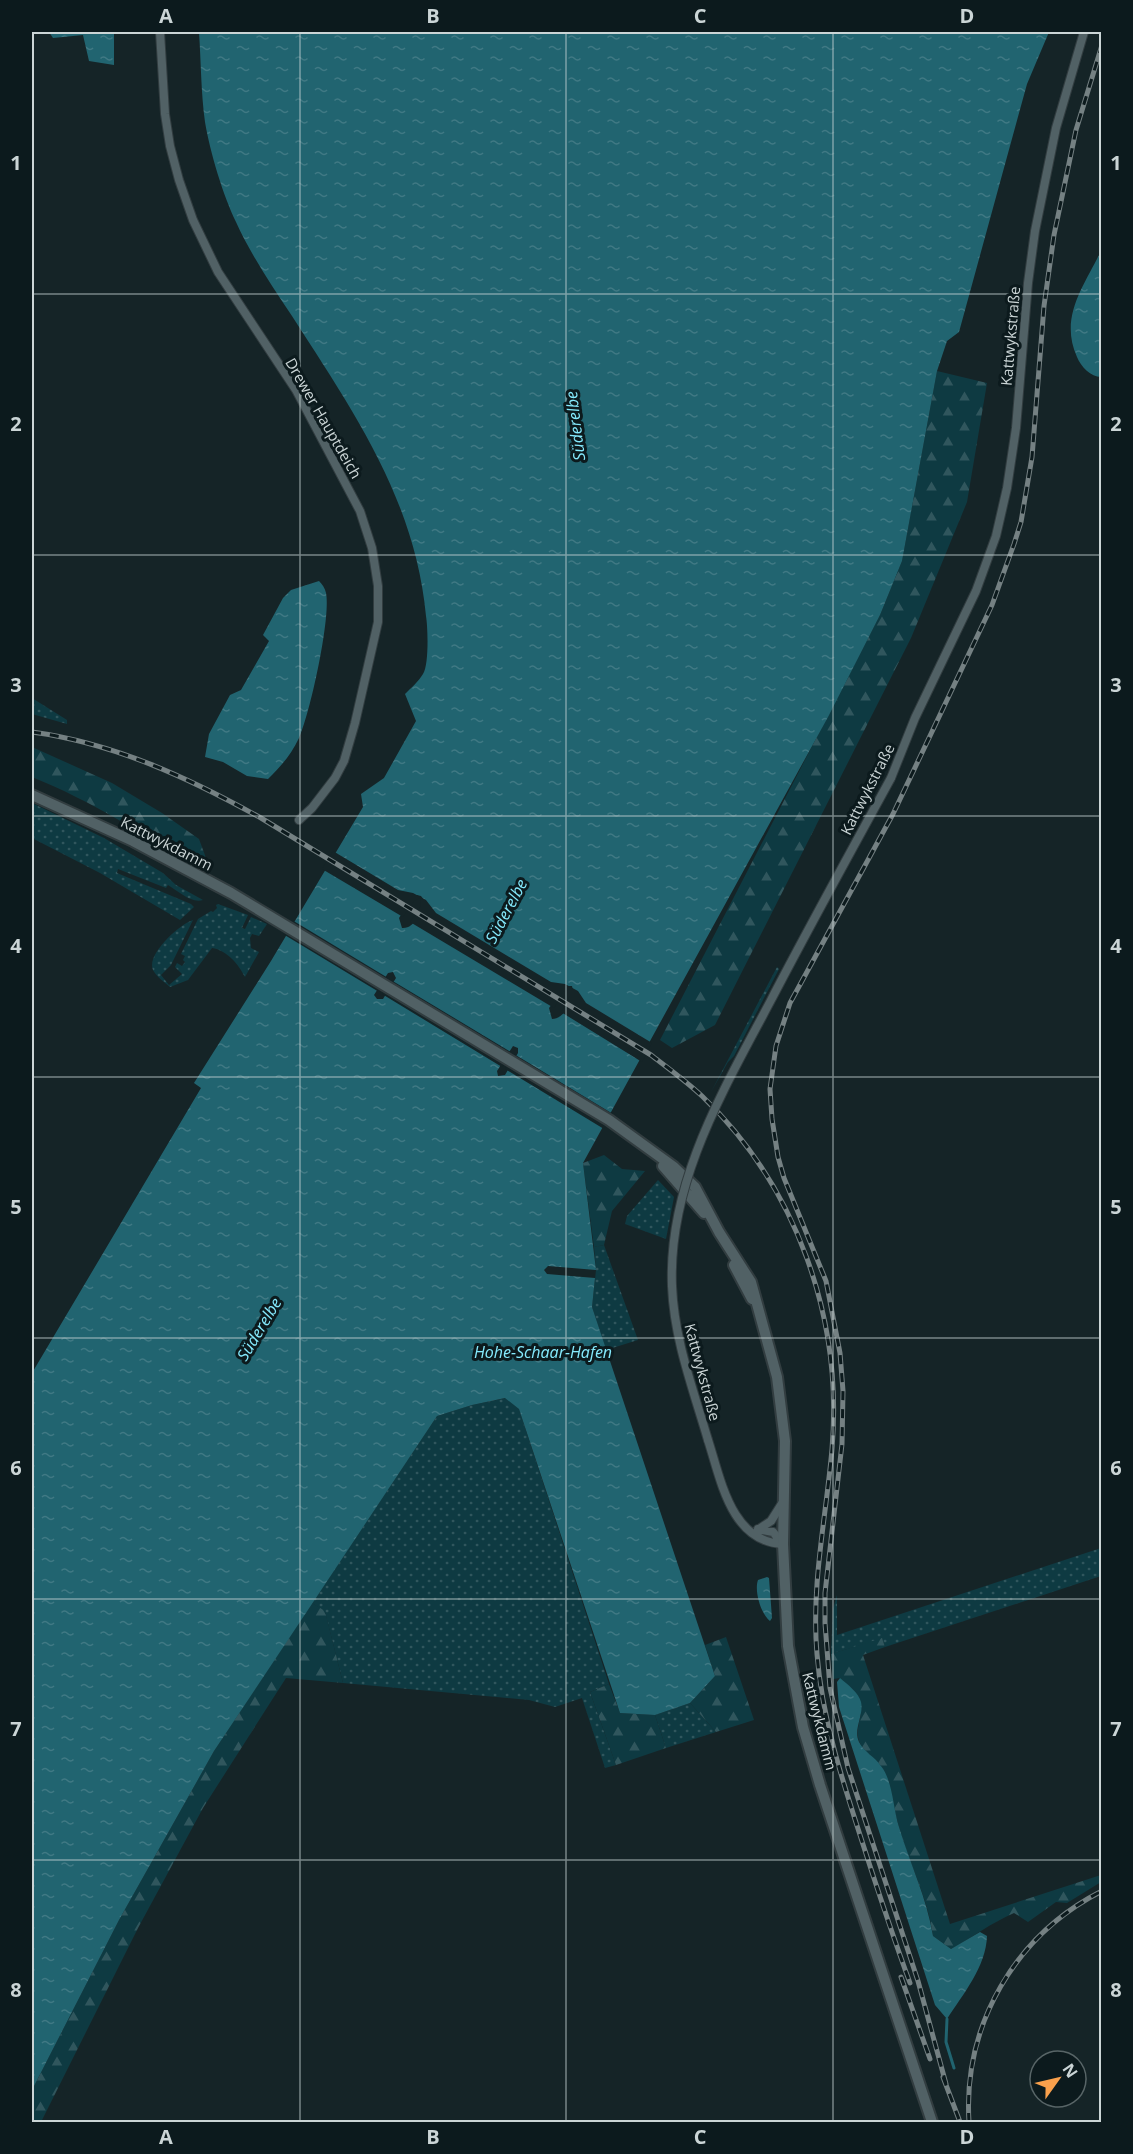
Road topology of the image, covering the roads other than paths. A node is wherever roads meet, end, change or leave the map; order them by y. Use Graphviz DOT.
graph roads {
  1 [pos="160,32"];
  2 [pos="1084,32"];
  3 [pos="32,795"];
  4 [pos="299,819"];
  5 [pos="785,1498"];
  6 [pos="759,1529"];
  7 [pos="750,1530"];
  8 [pos="783,1544"];
  9 [pos="932,2122"];
  1 -- 4 [label="street, Drewer Hauptdeich"];
  2 -- 7 [label="street, Kattwykstraße, bridge"];
  3 -- 5 [label="main road, Kattwykdamm"];
  5 -- 6 [label="street"];
  5 -- 8 [label="main road, Kattwykdamm"];
  6 -- 7 [label="street"];
  6 -- 8 [label="street"];
  7 -- 8 [label="street, Kattwykstraße"];
  8 -- 9 [label="main road, Kattwykdamm"];
}
